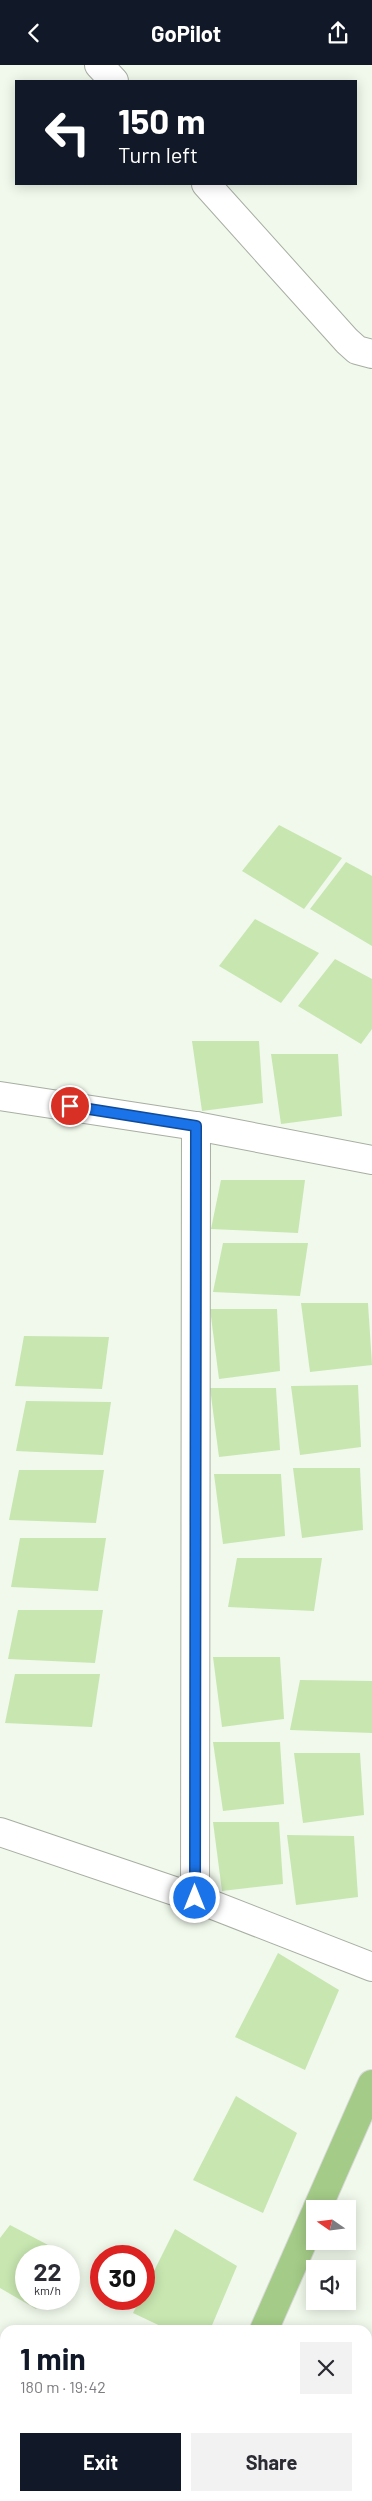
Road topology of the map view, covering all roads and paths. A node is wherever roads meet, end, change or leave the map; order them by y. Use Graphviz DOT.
graph roads {
  1 [pos="99,65"];
  2 [pos="113,80"];
  3 [pos="207,185"];
  4 [pos="372,354"];
  5 [pos="0,1096"];
  6 [pos="196,1126"];
  7 [pos="372,1160"];
  8 [pos="0,1832"];
  9 [pos="195,1898"];
  10 [pos="372,1967"];
  11 [pos="372,2084"];
  12 [pos="321,2200"];
  13 [pos="306,2234"];
  14 [pos="266,2325"];
  1 -- 2 [label="street"];
  3 -- 4 [label="street"];
  5 -- 6 [label="street"];
  6 -- 7 [label="street"];
  6 -- 9 [label="street"];
  8 -- 9 [label="street"];
  9 -- 10 [label="street"];
  11 -- 12 [label="highway"];
  13 -- 14 [label="highway"];
}
